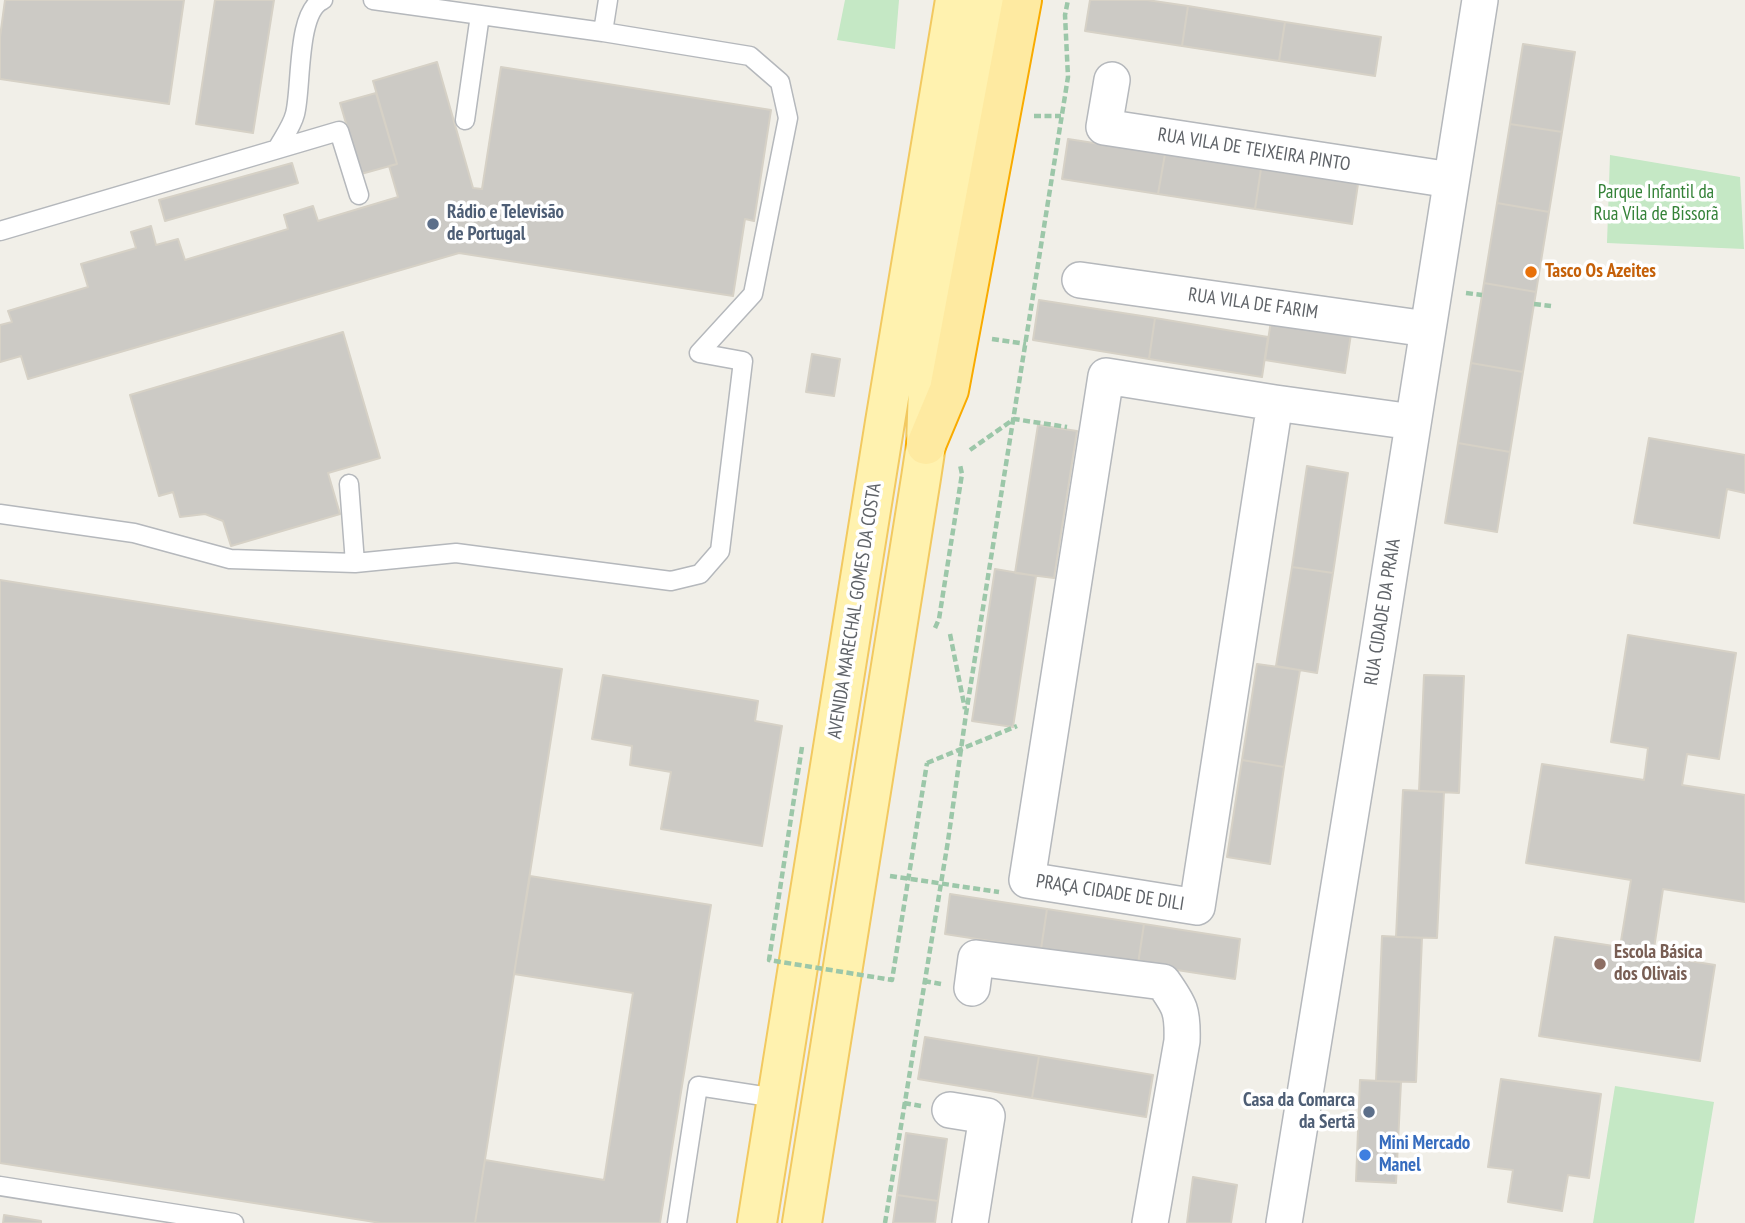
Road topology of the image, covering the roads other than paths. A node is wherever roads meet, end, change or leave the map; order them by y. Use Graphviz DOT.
graph roads {
  1 [pos="373,0"];
  2 [pos="607,0"];
  3 [pos="946,0"];
  4 [pos="955,0"];
  5 [pos="991,0"];
  6 [pos="1022,0"];
  7 [pos="1480,0"];
  8 [pos="319,1"];
  9 [pos="480,15"];
  10 [pos="603,32"];
  11 [pos="943,71"];
  12 [pos="1112,80"];
  13 [pos="465,120"];
  14 [pos="277,149"];
  15 [pos="1451,180"];
  16 [pos="359,195"];
  17 [pos="0,231"];
  18 [pos="1080,280"];
  19 [pos="1427,329"];
  20 [pos="1275,403"];
  21 [pos="1413,422"];
  22 [pos="926,445"];
  23 [pos="349,484"];
  24 [pos="0,514"];
  25 [pos="355,563"];
  26 [pos="972,988"];
  27 [pos="776,1098"];
  28 [pos="950,1110"];
  29 [pos="0,1186"];
  30 [pos="234,1223"];
  31 [pos="677,1223"];
  32 [pos="757,1223"];
  33 [pos="802,1223"];
  34 [pos="970,1223"];
  35 [pos="1150,1223"];
  36 [pos="1284,1223"];
  1 -- 9 [label="lane"];
  2 -- 10 [label="lane"];
  3 -- 11 [label="main road"];
  4 -- 11 [label="main road, AVENIDA MARECHAL GOMES DA COSTA"];
  5 -- 22 [label="main road"];
  6 -- 22 [label="highway"];
  7 -- 15 [label="street, RUA CIDADE DA PRAIA"];
  8 -- 14 [label="lane"];
  9 -- 10 [label="lane"];
  9 -- 13 [label="lane"];
  10 -- 25 [label="lane"];
  11 -- 27 [label="main road, AVENIDA MARECHAL GOMES DA COSTA"];
  12 -- 15 [label="street, RUA VILA DE TEIXEIRA PINTO"];
  14 -- 16 [label="lane"];
  14 -- 17 [label="lane"];
  15 -- 19 [label="street, RUA CIDADE DA PRAIA"];
  18 -- 19 [label="street, RUA VILA DE FARIM"];
  19 -- 21 [label="street, RUA CIDADE DA PRAIA"];
  20 -- 20 [label="street, PRAÇA CIDADE DE DILI"];
  20 -- 21 [label="street, PRAÇA CIDADE DE DILI"];
  21 -- 36 [label="street, RUA CIDADE DA PRAIA"];
  22 -- 33 [label="main road"];
  23 -- 25 [label="lane"];
  24 -- 25 [label="lane"];
  26 -- 35 [label="street"];
  27 -- 31 [label="lane"];
  27 -- 32 [label="main road, AVENIDA MARECHAL GOMES DA COSTA"];
  28 -- 34 [label="street"];
  29 -- 30 [label="lane"];
}
